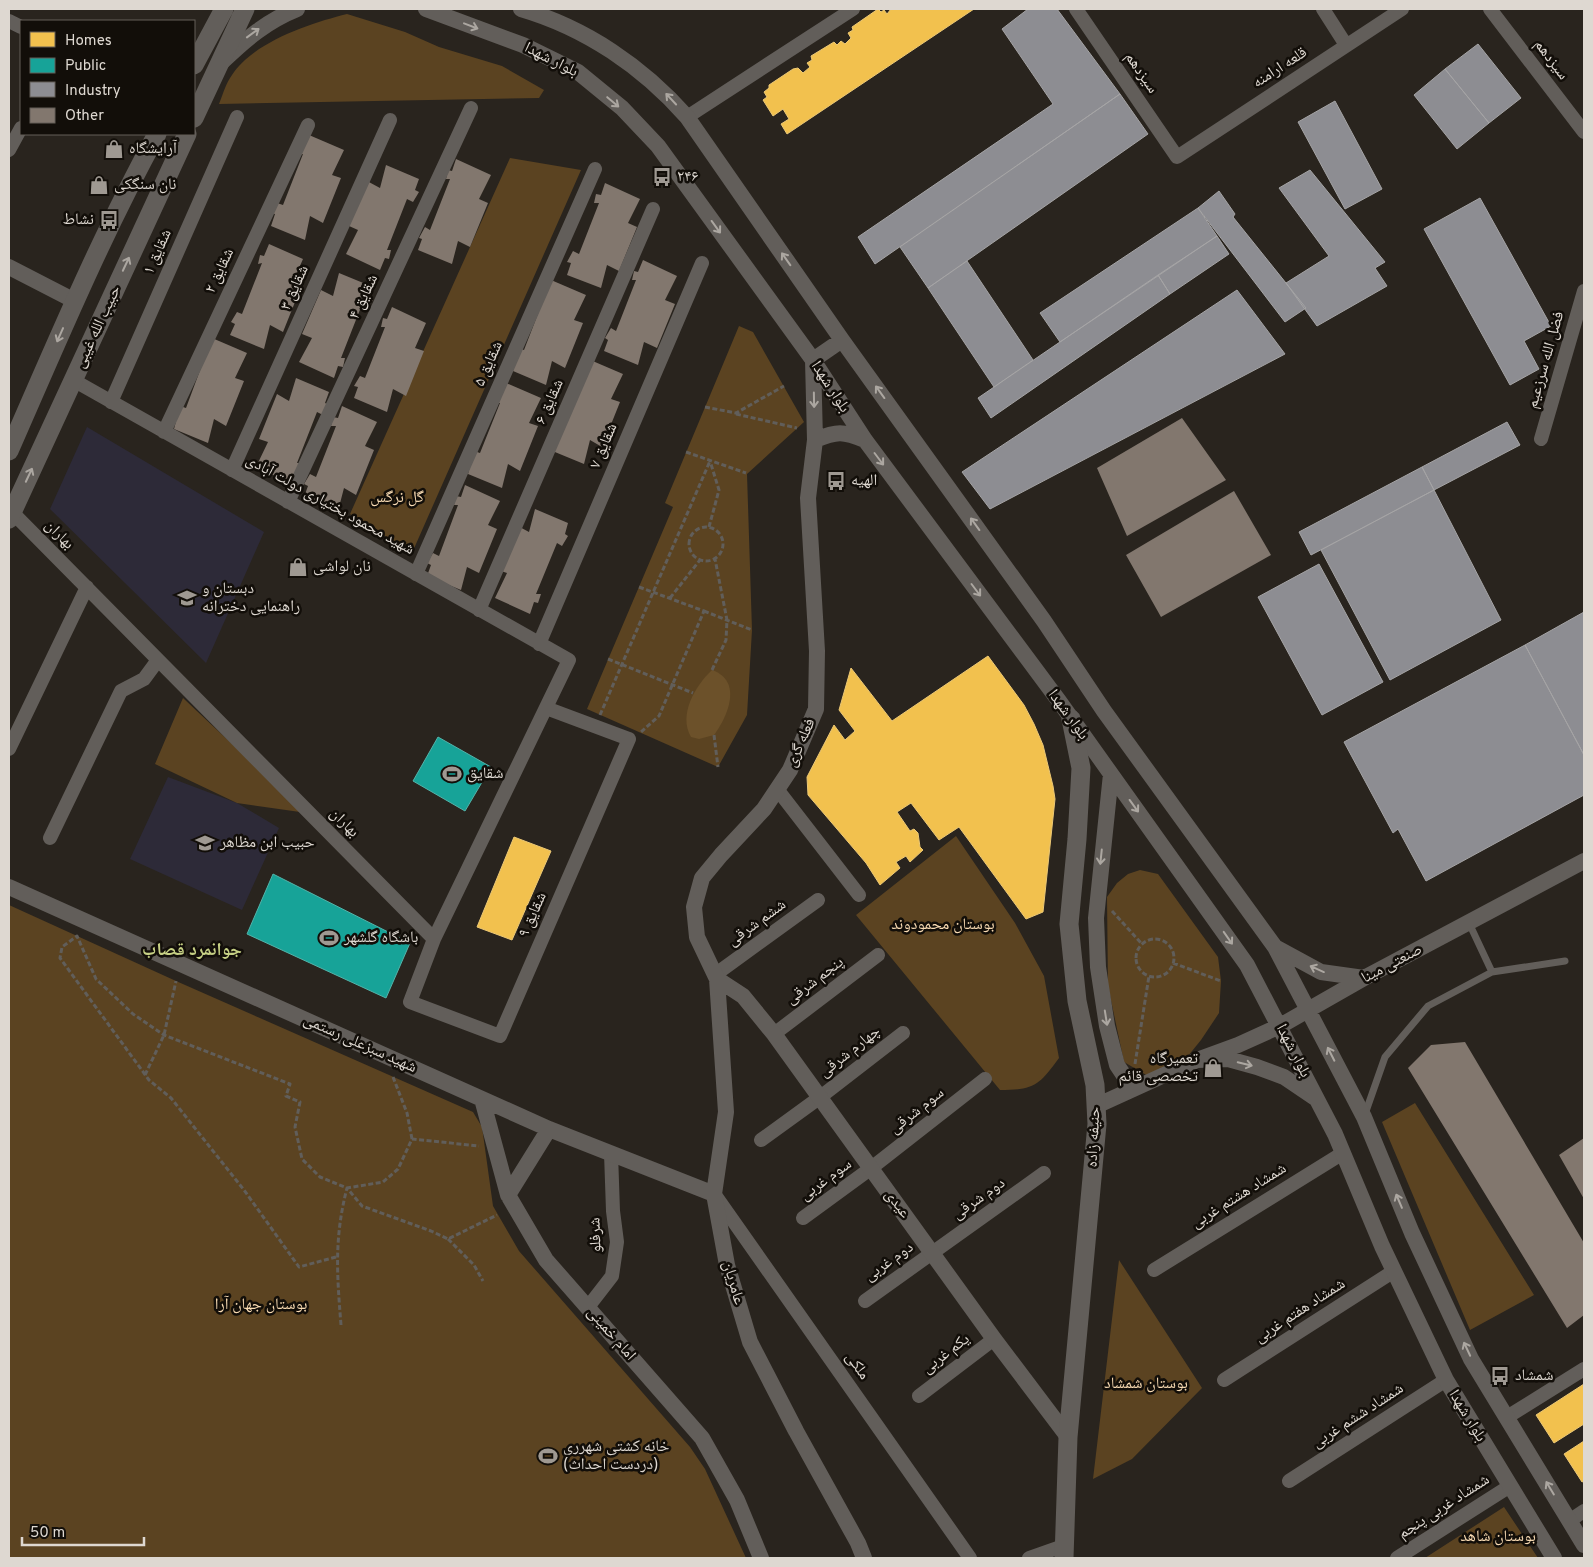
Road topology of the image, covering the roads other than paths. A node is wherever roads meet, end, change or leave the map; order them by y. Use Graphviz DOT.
graph roads {
  1 [pos="224,9"];
  2 [pos="246,9"];
  3 [pos="297,9"];
  4 [pos="426,9"];
  5 [pos="521,9"];
  6 [pos="1076,9"];
  7 [pos="1323,9"];
  8 [pos="1402,9"];
  9 [pos="1490,9"];
  10 [pos="847,10"];
  11 [pos="1346,45"];
  12 [pos="195,63"];
  13 [pos="218,67"];
  14 [pos="471,108"];
  15 [pos="195,116"];
  16 [pos="237,117"];
  17 [pos="688,117"];
  18 [pos="390,120"];
  19 [pos="308,125"];
  20 [pos="20,130"];
  21 [pos="1584,132"];
  22 [pos="156,135"];
  23 [pos="186,135"];
  24 [pos="9,150"];
  25 [pos="1177,157"];
  26 [pos="595,169"];
  27 [pos="132,179"];
  28 [pos="160,192"];
  29 [pos="654,209"];
  30 [pos="702,263"];
  31 [pos="9,267"];
  32 [pos="1584,291"];
  33 [pos="75,301"];
  34 [pos="842,340"];
  35 [pos="813,360"];
  36 [pos="73,380"];
  37 [pos="111,402"];
  38 [pos="164,432"];
  39 [pos="1541,439"];
  40 [pos="815,440"];
  41 [pos="864,440"];
  42 [pos="9,451"];
  43 [pos="232,470"];
  44 [pos="288,502"];
  45 [pos="10,516"];
  46 [pos="416,574"];
  47 [pos="87,587"];
  48 [pos="479,610"];
  49 [pos="539,644"];
  50 [pos="158,660"];
  51 [pos="546,708"];
  52 [pos="1071,719"];
  53 [pos="9,749"];
  54 [pos="1111,774"];
  55 [pos="778,789"];
  56 [pos="50,838"];
  57 [pos="1584,861"];
  58 [pos="9,887"];
  59 [pos="859,895"];
  60 [pos="818,900"];
  61 [pos="1469,922"];
  62 [pos="434,939"];
  63 [pos="1275,947"];
  64 [pos="878,955"];
  65 [pos="1565,961"];
  66 [pos="1492,972"];
  67 [pos="717,977"];
  68 [pos="1364,978"];
  69 [pos="1309,1011"];
  70 [pos="1280,1026"];
  71 [pos="902,1033"];
  72 [pos="774,1034"];
  73 [pos="1196,1060"];
  74 [pos="985,1079"];
  75 [pos="1140,1086"];
  76 [pos="819,1098"];
  77 [pos="482,1099"];
  78 [pos="1317,1099"];
  79 [pos="1096,1106"];
  80 [pos="1364,1117"];
  81 [pos="549,1129"];
  82 [pos="761,1140"];
  83 [pos="611,1153"];
  84 [pos="1343,1153"];
  85 [pos="870,1169"];
  86 [pos="1044,1174"];
  87 [pos="714,1194"];
  88 [pos="508,1195"];
  89 [pos="803,1218"];
  90 [pos="933,1252"];
  91 [pos="1154,1270"];
  92 [pos="1394,1271"];
  93 [pos="865,1301"];
  94 [pos="588,1307"];
  95 [pos="994,1339"];
  96 [pos="1584,1369"];
  97 [pos="1224,1380"];
  98 [pos="1446,1380"];
  99 [pos="919,1396"];
  100 [pos="1507,1417"];
  101 [pos="1068,1437"];
  102 [pos="1289,1481"];
  103 [pos="1510,1486"];
  104 [pos="1584,1511"];
  105 [pos="1569,1521"];
  106 [pos="1584,1545"];
  107 [pos="1064,1552"];
  108 [pos="761,1558"];
  109 [pos="864,1558"];
  110 [pos="970,1558"];
  111 [pos="1029,1558"];
  112 [pos="1397,1558"];
  113 [pos="1554,1558"];
  1 -- 12 [label="main road"];
  2 -- 13 [label="main road"];
  13 -- 3 [label="street, one-way"];
  4 -- 35 [label="street, بلوار شهدا, one-way"];
  17 -- 5 [label="street, بلوار شهدا, one-way"];
  6 -- 25 [label="street, سیزدهم"];
  7 -- 11 [label="street"];
  8 -- 11 [label="street, قلعه ارامنه"];
  9 -- 21 [label="street, سیزدهم"];
  10 -- 17 [label="street"];
  11 -- 25 [label="street, قلعه ارامنه"];
  13 -- 15 [label="main road"];
  14 -- 44 [label="street, شقایق ۴"];
  16 -- 37 [label="street, شقایق ۱"];
  34 -- 17 [label="street, بلوار شهدا, one-way"];
  18 -- 43 [label="street, شقایق ۳"];
  19 -- 38 [label="street, شقایق ۲"];
  20 -- 24 [label="street"];
  22 -- 27 [label="main road, حبیب الله غیبی"];
  23 -- 28 [label="main road, حبیب الله غیبی"];
  26 -- 46 [label="street, شقایق ۵"];
  27 -- 28 [label="main road"];
  27 -- 33 [label="main road, حبیب الله غیبی"];
  36 -- 28 [label="main road, حبیب الله غیبی, one-way"];
  29 -- 48 [label="street, شقایق ۶"];
  30 -- 49 [label="street, شقایق ۷"];
  31 -- 33 [label="street"];
  32 -- 39 [label="street, فضل الله سرزعیم"];
  33 -- 42 [label="main road, حبیب الله غیبی, one-way"];
  34 -- 35 [label="street"];
  63 -- 34 [label="street, بلوار شهدا, one-way"];
  35 -- 40 [label="street, فعله گری, one-way"];
  35 -- 41 [label="street, بلوار شهدا"];
  36 -- 37 [label="street, شهید محمود بختیاری دولت آبادی"];
  45 -- 36 [label="main road, حبیب الله غیبی, one-way"];
  37 -- 38 [label="street, شهید محمود بختیاری دولت آبادی"];
  38 -- 43 [label="street, شهید محمود بختیاری دولت آبادی"];
  40 -- 41 [label="street"];
  40 -- 55 [label="street, فعله گری"];
  41 -- 52 [label="street, بلوار شهدا, one-way"];
  43 -- 44 [label="street, شهید محمود بختیاری دولت آبادی"];
  44 -- 46 [label="street, شهید محمود بختیاری دولت آبادی"];
  45 -- 47 [label="street, بهاران"];
  46 -- 48 [label="street, شهید محمود بختیاری دولت آبادی"];
  47 -- 50 [label="street, بهاران"];
  47 -- 53 [label="street"];
  48 -- 49 [label="street, شهید محمود بختیاری دولت آبادی"];
  49 -- 51 [label="street, شهید محمود بختیاری دولت آبادی"];
  50 -- 56 [label="street"];
  50 -- 62 [label="street, بهاران"];
  51 -- 62 [label="street"];
  51 -- 62 [label="street, شقایق ۹"];
  52 -- 54 [label="street, بلوار شهدا"];
  52 -- 79 [label="main road, حنیفه زاده"];
  54 -- 70 [label="street, بلوار شهدا, one-way"];
  54 -- 75 [label="street, one-way"];
  55 -- 59 [label="street"];
  55 -- 67 [label="street, فعله گری"];
  57 -- 61 [label="street, صنعتی مینا"];
  58 -- 77 [label="street, شهید سبزعلی رستمی"];
  60 -- 67 [label="street, ششم شرقی"];
  61 -- 66 [label="lane"];
  61 -- 68 [label="street, صنعتی مینا"];
  68 -- 63 [label="street, one-way"];
  63 -- 69 [label="street, بلوار شهدا"];
  64 -- 72 [label="street, پنجم شرقی"];
  65 -- 66 [label="lane"];
  66 -- 80 [label="lane"];
  67 -- 72 [label="street, عیدی"];
  67 -- 87 [label="street, عامریان"];
  68 -- 69 [label="street, صنعتی مینا"];
  69 -- 70 [label="street, صنعتی مینا"];
  80 -- 69 [label="street, بلوار شهدا, one-way"];
  70 -- 73 [label="street, صنعتی مینا"];
  70 -- 78 [label="street, بلوار شهدا"];
  71 -- 76 [label="street, چهارم شرقی"];
  72 -- 76 [label="street, عیدی"];
  73 -- 75 [label="street, صنعتی مینا"];
  73 -- 78 [label="street, one-way"];
  74 -- 85 [label="street, سوم شرقی"];
  75 -- 79 [label="street, صنعتی مینا"];
  76 -- 82 [label="street, چهارم شرقی"];
  76 -- 85 [label="street, عیدی"];
  77 -- 81 [label="street, شهید سبزعلی رستمی"];
  77 -- 88 [label="street, امام خمینی"];
  78 -- 84 [label="street, بلوار شهدا"];
  79 -- 101 [label="main road, حنیفه زاده"];
  100 -- 80 [label="street, بلوار شهدا, one-way"];
  81 -- 83 [label="street, شهید سبزعلی رستمی"];
  81 -- 88 [label="street"];
  83 -- 87 [label="street, شهید سبزعلی رستمی"];
  83 -- 94 [label="street, شرفلو"];
  84 -- 91 [label="street, شمشاد هشتم غربی"];
  84 -- 92 [label="street, بلوار شهدا"];
  85 -- 89 [label="street, سوم غربی"];
  85 -- 90 [label="street, عیدی"];
  86 -- 90 [label="street, دوم شرقی"];
  87 -- 109 [label="street, عامریان"];
  87 -- 110 [label="street, ملکی"];
  88 -- 94 [label="street, امام خمینی"];
  90 -- 93 [label="street, دوم غربی"];
  90 -- 95 [label="street, عیدی"];
  92 -- 97 [label="street, شمشاد هفتم غربی"];
  92 -- 98 [label="street, بلوار شهدا"];
  94 -- 108 [label="street, امام خمینی"];
  95 -- 99 [label="street, یکم غربی"];
  95 -- 101 [label="street, عیدی"];
  96 -- 100 [label="street"];
  98 -- 102 [label="street, شمشاد ششم غربی"];
  98 -- 103 [label="street, بلوار شهدا"];
  105 -- 100 [label="street, بلوار شهدا, one-way"];
  101 -- 107 [label="main road, حنیفه زاده"];
  103 -- 112 [label="street, شمشاد غربی پنجم"];
  103 -- 113 [label="street, بلوار شهدا"];
  104 -- 105 [label="street"];
  105 -- 106 [label="street, بلوار شهدا"];
  107 -- 111 [label="street"];
}
